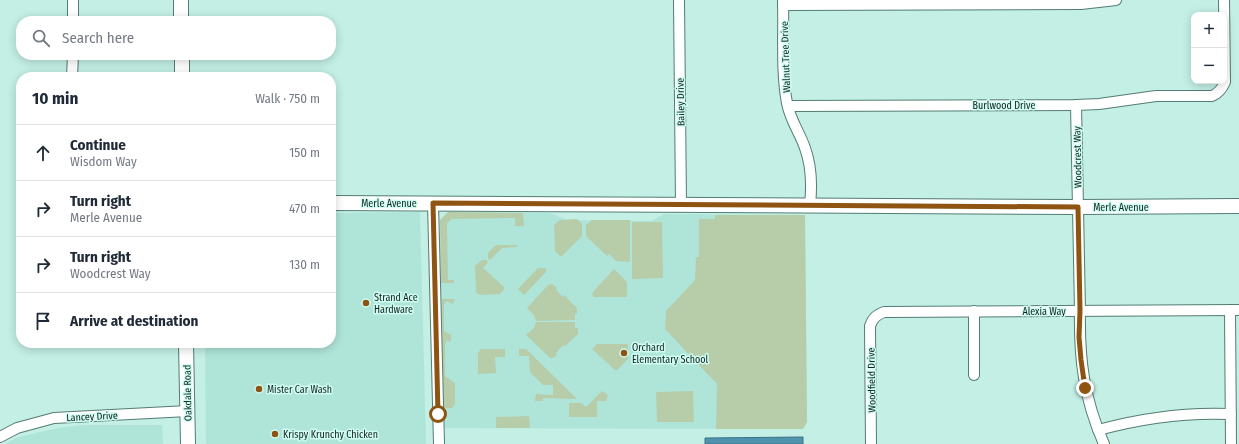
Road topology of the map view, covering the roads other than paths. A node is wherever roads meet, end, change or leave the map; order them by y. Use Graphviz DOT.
graph roads {
  1 [pos="73,0"];
  2 [pos="181,0"];
  3 [pos="678,0"];
  4 [pos="1116,0"];
  5 [pos="1224,0"];
  6 [pos="783,2"];
  7 [pos="73,16"];
  8 [pos="181,16"];
  9 [pos="72,60"];
  10 [pos="182,60"];
  11 [pos="72,72"];
  12 [pos="182,72"];
  13 [pos="1076,105"];
  14 [pos="788,106"];
  15 [pos="336,203"];
  16 [pos="433,203"];
  17 [pos="681,205"];
  18 [pos="810,206"];
  19 [pos="1239,206"];
  20 [pos="1078,207"];
  21 [pos="1234,310"];
  22 [pos="974,311"];
  23 [pos="1080,311"];
  24 [pos="875,317"];
  25 [pos="186,348"];
  26 [pos="974,375"];
  27 [pos="188,411"];
  28 [pos="1231,414"];
  29 [pos="1098,430"];
  30 [pos="0,437"];
  31 [pos="188,444"];
  32 [pos="439,444"];
  33 [pos="872,444"];
  34 [pos="1104,444"];
  35 [pos="1231,444"];
  1 -- 7 [label="street"];
  2 -- 8 [label="street"];
  3 -- 17 [label="street, Bailey Drive"];
  4 -- 6 [label="street"];
  5 -- 13 [label="street, Burlwood Drive"];
  6 -- 14 [label="street, Walnut Tree Drive"];
  9 -- 11 [label="street"];
  10 -- 12 [label="street"];
  13 -- 14 [label="street, Burlwood Drive"];
  13 -- 20 [label="street, Woodcrest Way"];
  14 -- 18 [label="street, Walnut Tree Drive"];
  15 -- 16 [label="street, Merle Avenue"];
  16 -- 17 [label="street, Merle Avenue"];
  16 -- 32 [label="street"];
  17 -- 18 [label="street, Merle Avenue"];
  18 -- 20 [label="street, Merle Avenue"];
  19 -- 20 [label="street, Merle Avenue"];
  20 -- 23 [label="street, Woodcrest Way"];
  21 -- 23 [label="street, Alexia Way"];
  21 -- 28 [label="street"];
  22 -- 23 [label="street, Alexia Way"];
  22 -- 24 [label="street, Alexia Way"];
  22 -- 26 [label="street"];
  23 -- 29 [label="street, Woodcrest Way"];
  24 -- 33 [label="street, Woodfield Drive"];
  25 -- 27 [label="street, Oakdale Road"];
  27 -- 30 [label="street, Lancey Drive"];
  27 -- 31 [label="street, Oakdale Road"];
  28 -- 29 [label="street"];
  28 -- 35 [label="street"];
  29 -- 34 [label="street, Woodcrest Way"];
}
